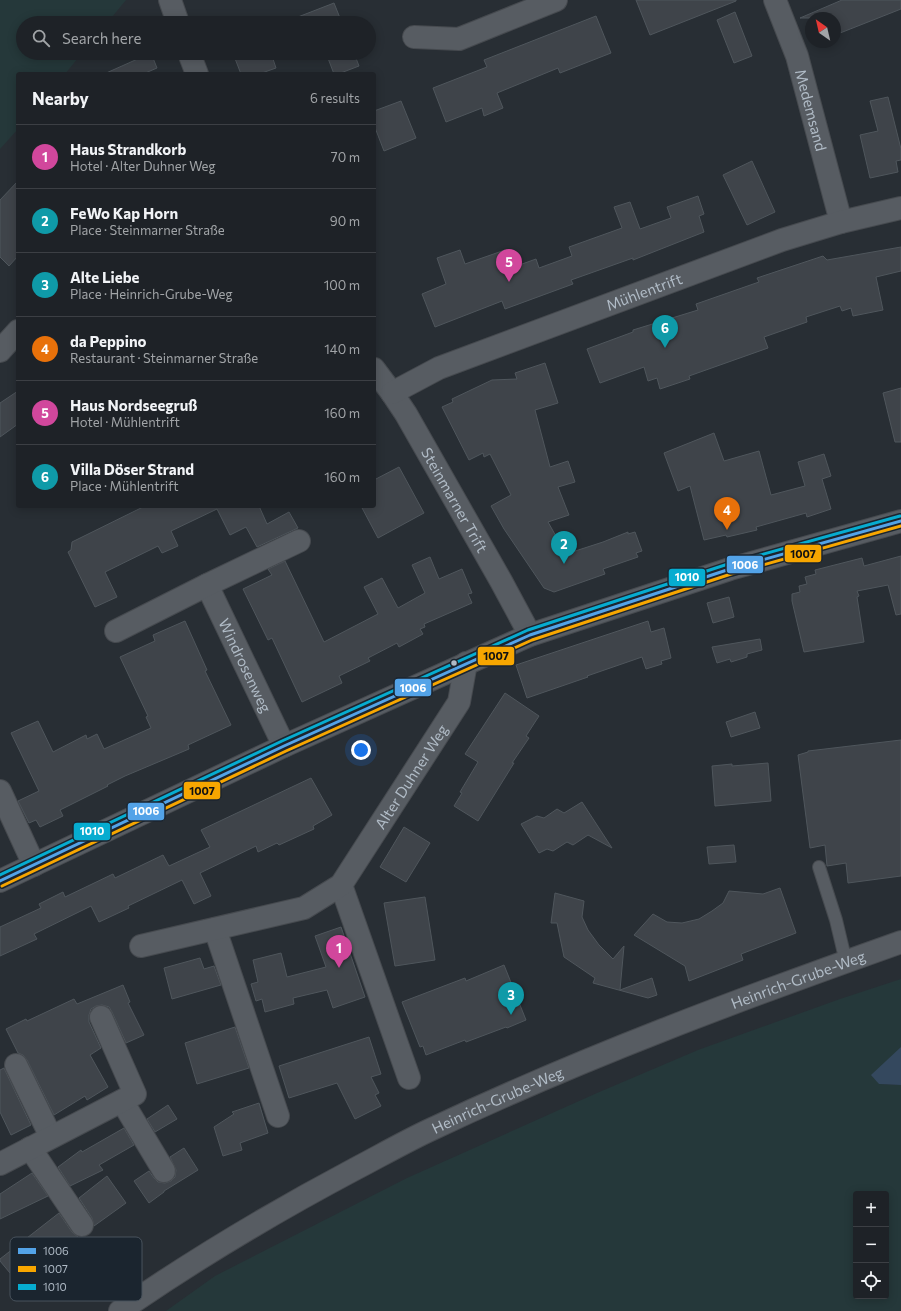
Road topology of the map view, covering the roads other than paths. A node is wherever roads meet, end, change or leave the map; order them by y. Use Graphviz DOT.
graph roads {
  1 [pos="170,0"];
  2 [pos="556,0"];
  3 [pos="776,0"];
  4 [pos="176,16"];
  5 [pos="414,37"];
  6 [pos="192,60"];
  7 [pos="196,72"];
  8 [pos="901,208"];
  9 [pos="841,222"];
  10 [pos="16,333"];
  11 [pos="0,351"];
  12 [pos="376,372"];
  13 [pos="392,392"];
  14 [pos="901,521"];
  15 [pos="299,541"];
  16 [pos="207,585"];
  17 [pos="116,631"];
  18 [pos="530,634"];
  19 [pos="466,663"];
  20 [pos="284,746"];
  21 [pos="0,791"];
  22 [pos="34,865"];
  23 [pos="819,867"];
  24 [pos="0,881"];
  25 [pos="341,885"];
  26 [pos="216,929"];
  27 [pos="901,942"];
  28 [pos="141,946"];
  29 [pos="846,962"];
  30 [pos="101,1017"];
  31 [pos="16,1065"];
  32 [pos="409,1078"];
  33 [pos="122,1101"];
  34 [pos="278,1116"];
  35 [pos="51,1137"];
  36 [pos="30,1148"];
  37 [pos="0,1164"];
  38 [pos="164,1171"];
  39 [pos="82,1225"];
  40 [pos="142,1297"];
  41 [pos="135,1301"];
  42 [pos="120,1311"];
  1 -- 4 [label="street"];
  2 -- 5 [label="street"];
  3 -- 9 [label="street, Medemsand"];
  6 -- 7 [label="street"];
  8 -- 9 [label="street, Mühlentrift"];
  9 -- 13 [label="street, Mühlentrift"];
  10 -- 11 [label="street"];
  12 -- 13 [label="street, Steinmarner Trift"];
  13 -- 18 [label="street, Steinmarner Trift"];
  14 -- 18 [label="street"];
  15 -- 16 [label="street"];
  16 -- 17 [label="street"];
  16 -- 20 [label="street, Windrosenweg"];
  18 -- 19 [label="street"];
  19 -- 20 [label="street"];
  19 -- 25 [label="street, Alter Duhner Weg"];
  20 -- 22 [label="street"];
  21 -- 22 [label="street"];
  22 -- 24 [label="street"];
  23 -- 29 [label="lane"];
  25 -- 26 [label="street, Alter Duhner Weg"];
  25 -- 32 [label="street"];
  26 -- 28 [label="street, Alter Duhner Weg"];
  26 -- 34 [label="street"];
  27 -- 29 [label="street, Heinrich-Grube-Weg"];
  29 -- 40 [label="street, Heinrich-Grube-Weg"];
  30 -- 33 [label="street"];
  31 -- 35 [label="street"];
  33 -- 35 [label="street"];
  33 -- 38 [label="street"];
  35 -- 36 [label="street"];
  36 -- 37 [label="street"];
  36 -- 39 [label="street"];
  41 -- 42 [label="street, Heinrich-Grube-Weg"];
}
